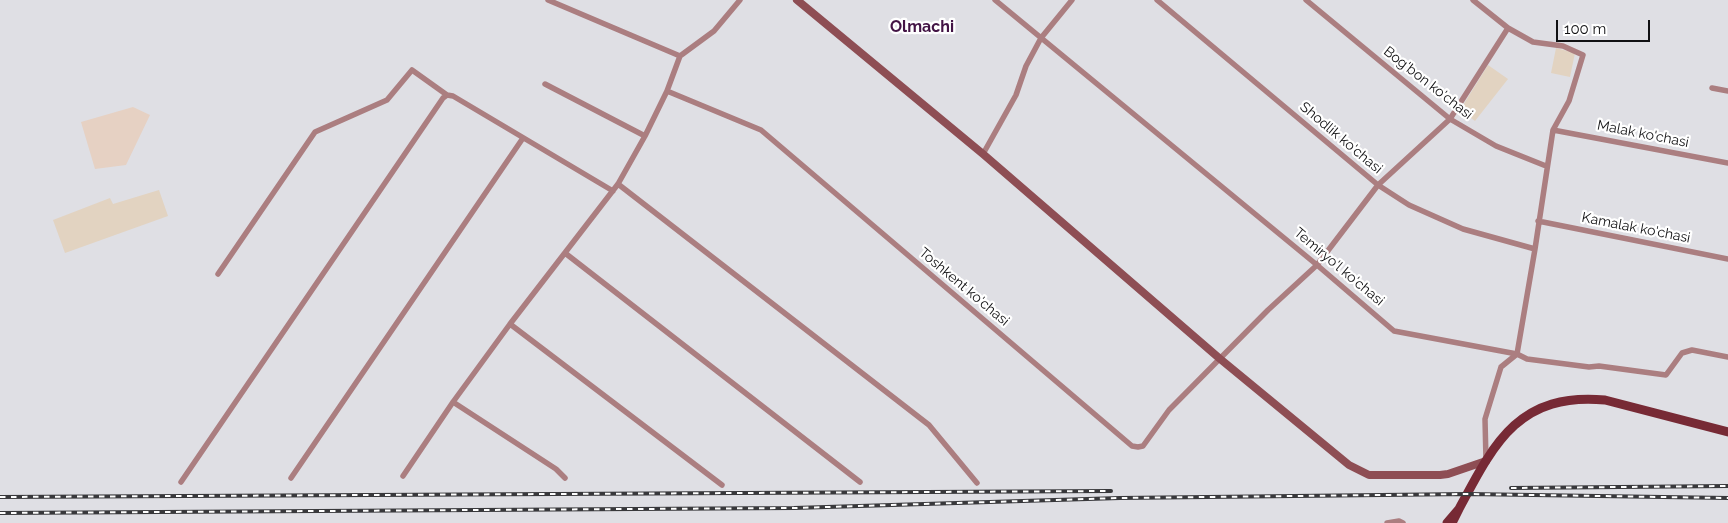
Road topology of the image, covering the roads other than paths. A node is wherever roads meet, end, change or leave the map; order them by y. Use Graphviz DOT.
graph roads {
  1 [pos="548,0"];
  2 [pos="740,0"];
  3 [pos="797,0"];
  4 [pos="995,0"];
  5 [pos="1072,0"];
  6 [pos="1158,0"];
  7 [pos="1306,0"];
  8 [pos="1474,0"];
  9 [pos="1508,28"];
  10 [pos="1041,38"];
  11 [pos="680,56"];
  12 [pos="545,84"];
  13 [pos="1712,88"];
  14 [pos="667,91"];
  15 [pos="1728,91"];
  16 [pos="447,95"];
  17 [pos="1450,119"];
  18 [pos="1552,130"];
  19 [pos="645,136"];
  20 [pos="523,138"];
  21 [pos="983,154"];
  22 [pos="1728,163"];
  23 [pos="1546,166"];
  24 [pos="618,184"];
  25 [pos="1378,185"];
  26 [pos="613,191"];
  27 [pos="1538,221"];
  28 [pos="1535,249"];
  29 [pos="565,253"];
  30 [pos="1728,259"];
  31 [pos="1318,265"];
  32 [pos="218,274"];
  33 [pos="510,324"];
  34 [pos="1517,354"];
  35 [pos="1728,357"];
  36 [pos="1219,358"];
  37 [pos="453,402"];
  38 [pos="1728,432"];
  39 [pos="1486,461"];
  40 [pos="403,476"];
  41 [pos="290,478"];
  42 [pos="565,478"];
  43 [pos="181,482"];
  44 [pos="860,482"];
  45 [pos="977,483"];
  46 [pos="722,485"];
  47 [pos="1459,509"];
  48 [pos="1387,523"];
  49 [pos="1403,523"];
  50 [pos="1447,523"];
  51 [pos="1452,523"];
  1 -- 11 [label="street"];
  2 -- 11 [label="street"];
  3 -- 21 [label="street"];
  4 -- 10 [label="street, Temiryo'l ko'chasi"];
  5 -- 10 [label="street"];
  6 -- 25 [label="street, Shodlik ko'chasi"];
  7 -- 17 [label="street, Bog'bon ko'chasi"];
  8 -- 9 [label="street"];
  9 -- 17 [label="street"];
  9 -- 18 [label="street"];
  10 -- 21 [label="street"];
  10 -- 31 [label="street, Temiryo'l ko'chasi"];
  11 -- 14 [label="street"];
  12 -- 19 [label="street"];
  13 -- 15 [label="street"];
  14 -- 19 [label="street"];
  14 -- 36 [label="street, Toshkent ko'chasi"];
  16 -- 20 [label="street"];
  16 -- 32 [label="street"];
  16 -- 43 [label="street"];
  17 -- 23 [label="street, Bog'bon ko'chasi"];
  17 -- 25 [label="street"];
  18 -- 22 [label="street, Malak ko'chasi"];
  18 -- 23 [label="street"];
  19 -- 24 [label="street"];
  20 -- 26 [label="street"];
  20 -- 41 [label="street"];
  21 -- 36 [label="street"];
  23 -- 27 [label="street"];
  24 -- 26 [label="street"];
  24 -- 45 [label="street"];
  25 -- 28 [label="street, Shodlik ko'chasi"];
  25 -- 31 [label="street"];
  26 -- 29 [label="street"];
  27 -- 28 [label="street"];
  27 -- 30 [label="street, Kamalak ko'chasi"];
  28 -- 34 [label="street"];
  29 -- 33 [label="street"];
  29 -- 44 [label="street"];
  31 -- 34 [label="street, Temiryo'l ko'chasi"];
  31 -- 36 [label="street"];
  33 -- 37 [label="street"];
  33 -- 46 [label="street"];
  34 -- 35 [label="street, Temiryo'l ko'chasi"];
  34 -- 39 [label="street"];
  36 -- 39 [label="street"];
  37 -- 40 [label="street"];
  37 -- 42 [label="street"];
  38 -- 39 [label="main road"];
  39 -- 47 [label="main road"];
  47 -- 50 [label="main road"];
  47 -- 51 [label="main road"];
  48 -- 49 [label="street"];
}
